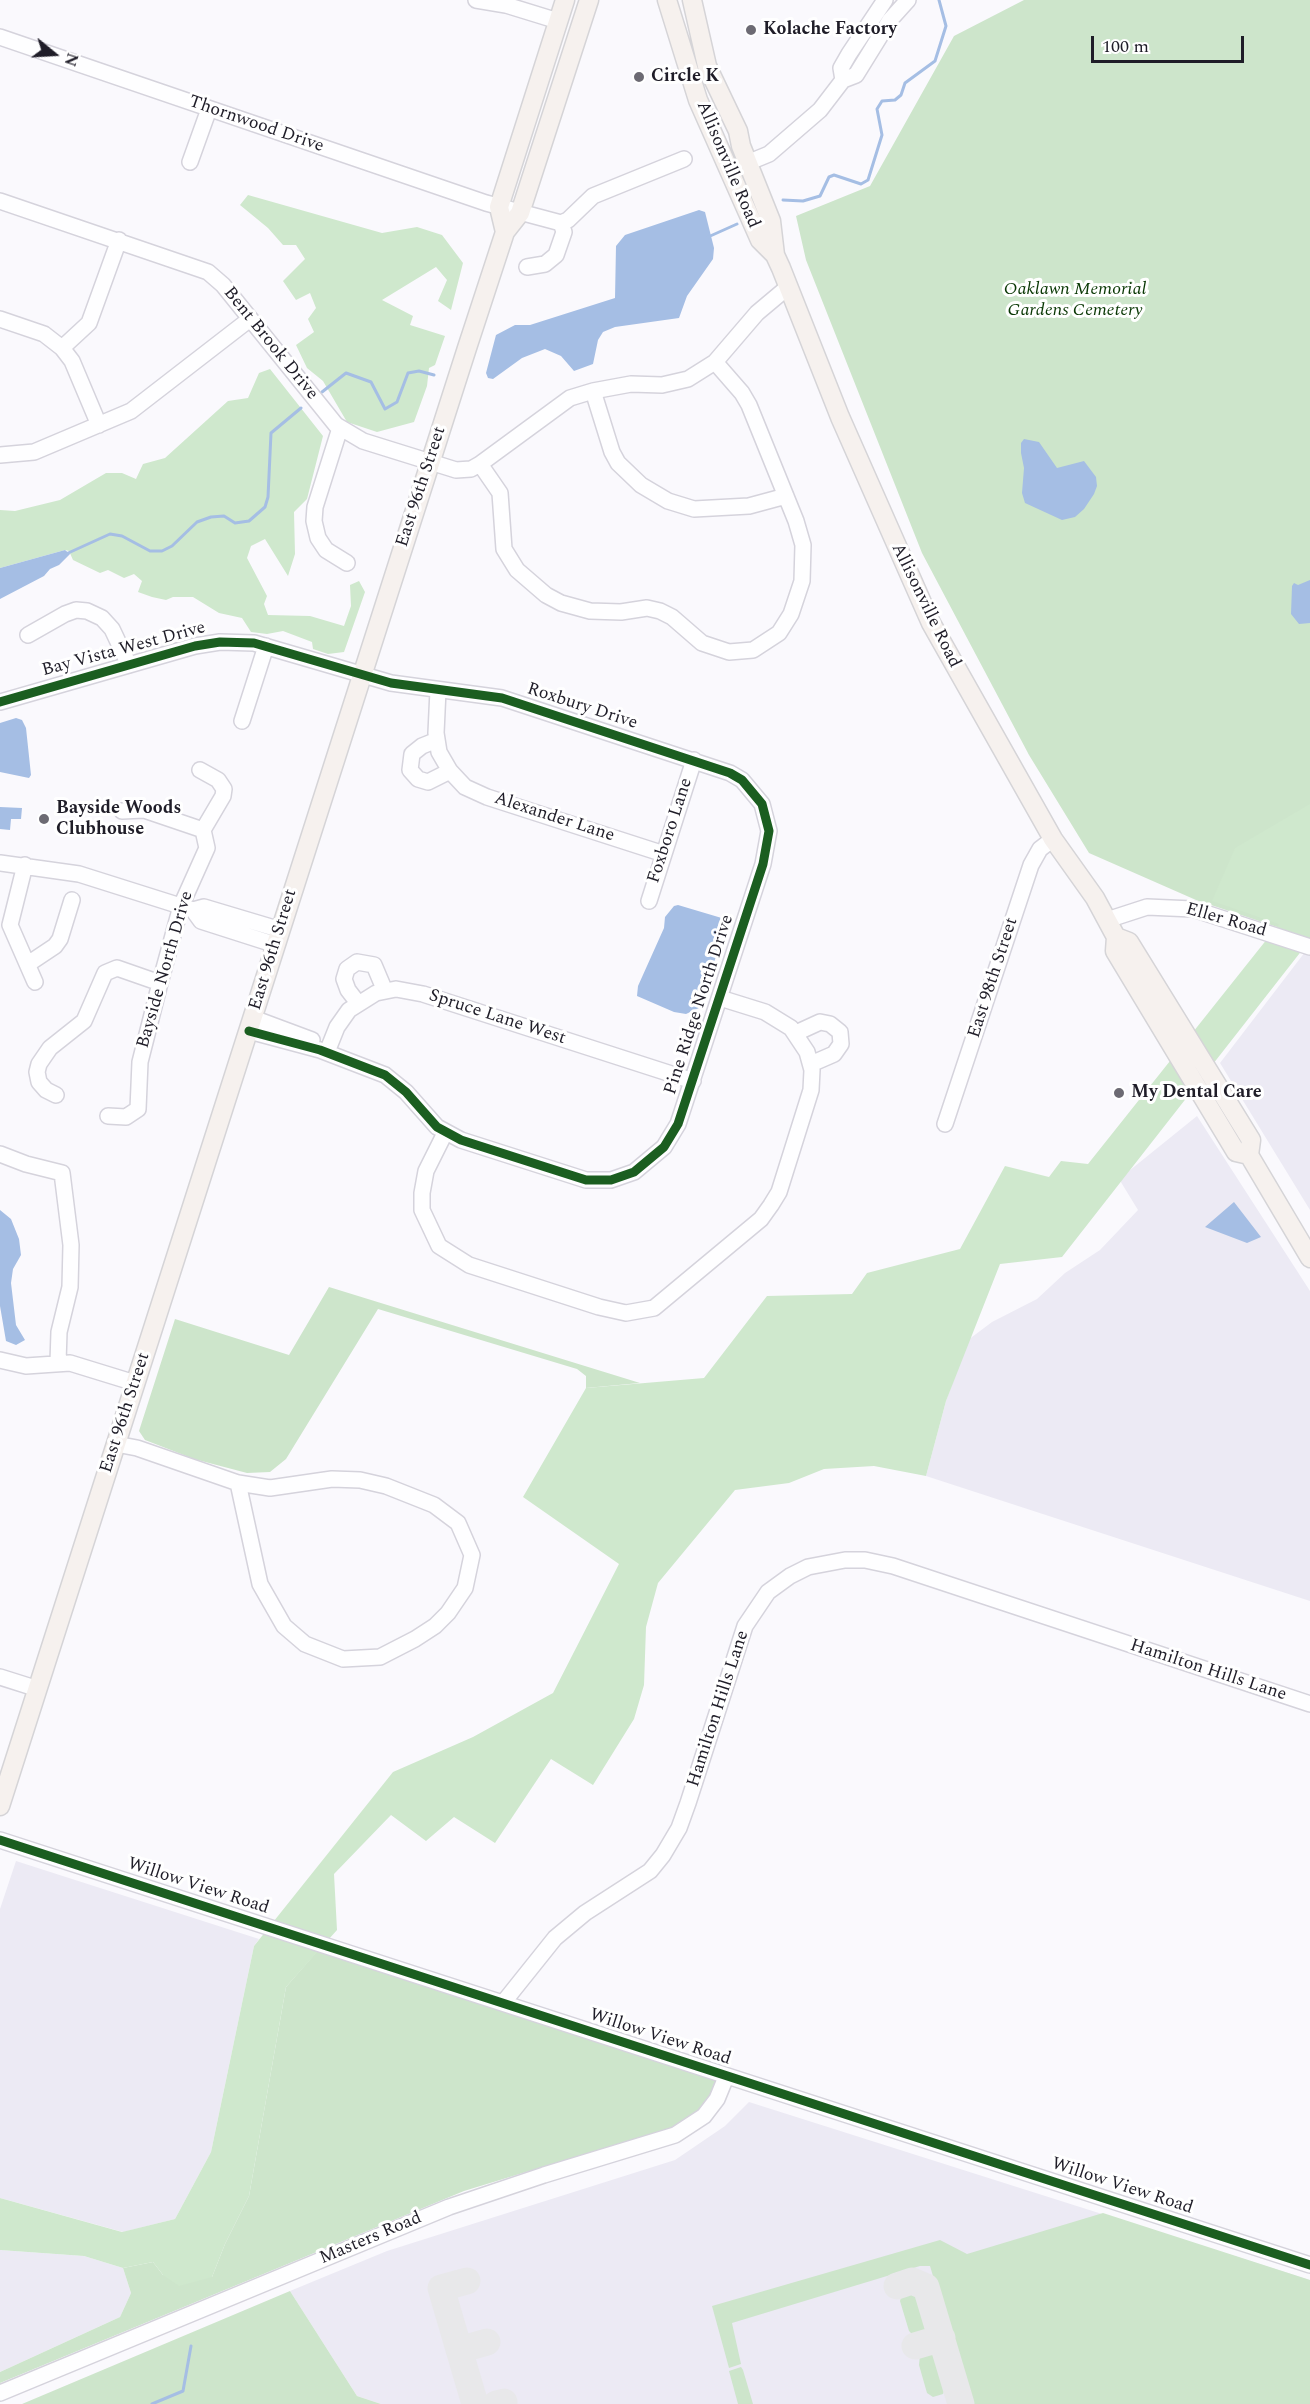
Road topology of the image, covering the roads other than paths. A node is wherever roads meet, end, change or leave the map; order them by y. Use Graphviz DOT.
graph roads {
  1 [pos="476,0"];
  2 [pos="565,0"];
  3 [pos="589,0"];
  4 [pos="601,0"];
  5 [pos="667,0"];
  6 [pos="692,0"];
  7 [pos="885,0"];
  8 [pos="908,0"];
  9 [pos="558,21"];
  10 [pos="0,37"];
  11 [pos="843,80"];
  12 [pos="554,108"];
  13 [pos="209,109"];
  14 [pos="684,159"];
  15 [pos="190,162"];
  16 [pos="747,163"];
  17 [pos="730,170"];
  18 [pos="0,201"];
  19 [pos="510,210"];
  20 [pos="561,223"];
  21 [pos="119,240"];
  22 [pos="775,255"];
  23 [pos="527,267"];
  24 [pos="788,287"];
  25 [pos="250,318"];
  26 [pos="0,319"];
  27 [pos="62,348"];
  28 [pos="715,362"];
  29 [pos="593,391"];
  30 [pos="99,425"];
  31 [pos="340,428"];
  32 [pos="0,455"];
  33 [pos="430,462"];
  34 [pos="480,464"];
  35 [pos="786,496"];
  36 [pos="347,563"];
  37 [pos="28,635"];
  38 [pos="266,645"];
  39 [pos="129,665"];
  40 [pos="361,676"];
  41 [pos="438,690"];
  42 [pos="0,702"];
  43 [pos="242,721"];
  44 [pos="437,740"];
  45 [pos="694,760"];
  46 [pos="200,770"];
  47 [pos="450,771"];
  48 [pos="122,811"];
  49 [pos="767,819"];
  50 [pos="203,830"];
  51 [pos="1053,839"];
  52 [pos="664,854"];
  53 [pos="0,863"];
  54 [pos="25,865"];
  55 [pos="72,900"];
  56 [pos="648,901"];
  57 [pos="187,908"];
  58 [pos="1107,920"];
  59 [pos="5,926"];
  60 [pos="278,937"];
  61 [pos="1310,947"];
  62 [pos="28,964"];
  63 [pos="35,982"];
  64 [pos="160,983"];
  65 [pos="385,991"];
  66 [pos="720,998"];
  67 [pos="358,1003"];
  68 [pos="251,1024"];
  69 [pos="796,1033"];
  70 [pos="323,1051"];
  71 [pos="811,1064"];
  72 [pos="693,1081"];
  73 [pos="56,1095"];
  74 [pos="108,1116"];
  75 [pos="945,1124"];
  76 [pos="445,1133"];
  77 [pos="0,1154"];
  78 [pos="1310,1258"];
  79 [pos="0,1360"];
  80 [pos="58,1362"];
  81 [pos="135,1383"];
  82 [pos="116,1444"];
  83 [pos="238,1484"];
  84 [pos="0,1677"];
  85 [pos="38,1689"];
  86 [pos="1310,1704"];
  87 [pos="0,1806"];
  88 [pos="0,1840"];
  89 [pos="503,2003"];
  90 [pos="726,2077"];
  91 [pos="1310,2265"];
  92 [pos="0,2393"];
  1 -- 9 [label="street"];
  2 -- 9 [label="main road, East 96th Street"];
  3 -- 12 [label="main road, East 96th Street"];
  4 -- 12 [label="main road"];
  5 -- 17 [label="main road, Allisonville Road"];
  6 -- 16 [label="main road, Allisonville Road"];
  7 -- 11 [label="street"];
  8 -- 11 [label="street"];
  9 -- 19 [label="main road, East 96th Street"];
  10 -- 13 [label="street, Thornwood Drive"];
  11 -- 16 [label="street"];
  12 -- 19 [label="main road, East 96th Street"];
  13 -- 15 [label="street"];
  13 -- 19 [label="street, Thornwood Drive"];
  14 -- 20 [label="street"];
  16 -- 17 [label="street"];
  16 -- 22 [label="main road, Allisonville Road"];
  17 -- 22 [label="main road, Allisonville Road"];
  18 -- 21 [label="street, Bent Brook Drive"];
  19 -- 20 [label="street, Thornwood Drive"];
  19 -- 33 [label="main road, East 96th Street"];
  20 -- 23 [label="street"];
  21 -- 25 [label="street, Bent Brook Drive"];
  21 -- 27 [label="street"];
  22 -- 24 [label="main road, Allisonville Road"];
  24 -- 28 [label="street"];
  24 -- 51 [label="main road, Allisonville Road"];
  25 -- 30 [label="street"];
  25 -- 31 [label="street, Bent Brook Drive"];
  26 -- 27 [label="street"];
  27 -- 30 [label="street"];
  28 -- 29 [label="street"];
  28 -- 35 [label="street"];
  29 -- 34 [label="street"];
  29 -- 35 [label="street"];
  30 -- 32 [label="street"];
  31 -- 33 [label="street, Bent Brook Drive"];
  31 -- 36 [label="street"];
  33 -- 34 [label="street, Bent Brook Drive"];
  33 -- 40 [label="main road, East 96th Street"];
  34 -- 35 [label="street"];
  37 -- 39 [label="street"];
  38 -- 39 [label="street, Bay Vista West Drive"];
  38 -- 40 [label="street, Bay Vista West Drive"];
  38 -- 43 [label="street"];
  39 -- 42 [label="street, Bay Vista West Drive"];
  40 -- 41 [label="street, Roxbury Drive"];
  40 -- 60 [label="main road, East 96th Street"];
  41 -- 44 [label="street, Alexander Lane"];
  41 -- 45 [label="street, Roxbury Drive"];
  44 -- 47 [label="street, Alexander Lane"];
  44 -- 47 [label="street"];
  45 -- 49 [label="street, Roxbury Drive"];
  45 -- 52 [label="street, Foxboro Lane"];
  46 -- 50 [label="street, Bayside North Drive"];
  47 -- 52 [label="street, Alexander Lane"];
  48 -- 50 [label="street"];
  49 -- 66 [label="street, Pine Ridge North Drive"];
  50 -- 57 [label="street, Bayside North Drive"];
  51 -- 58 [label="main road, Allisonville Road"];
  51 -- 75 [label="street, East 98th Street"];
  52 -- 56 [label="street, Foxboro Lane"];
  53 -- 54 [label="street"];
  54 -- 57 [label="street"];
  54 -- 59 [label="street"];
  55 -- 62 [label="street"];
  57 -- 60 [label="street"];
  57 -- 64 [label="street, Bayside North Drive"];
  58 -- 61 [label="street, Eller Road"];
  58 -- 78 [label="main road, Allisonville Road"];
  59 -- 62 [label="street"];
  60 -- 68 [label="main road, East 96th Street"];
  62 -- 63 [label="street"];
  64 -- 73 [label="street"];
  64 -- 74 [label="street, Bayside North Drive"];
  65 -- 67 [label="street, Spruce Lane West"];
  65 -- 67 [label="street"];
  65 -- 72 [label="street, Spruce Lane West"];
  66 -- 69 [label="street"];
  66 -- 72 [label="street, Pine Ridge North Drive"];
  67 -- 70 [label="street, Spruce Lane West"];
  68 -- 70 [label="street"];
  68 -- 81 [label="main road, East 96th Street"];
  69 -- 71 [label="street"];
  69 -- 71 [label="street"];
  70 -- 76 [label="street"];
  71 -- 76 [label="street"];
  72 -- 76 [label="street, Pine Ridge North Drive"];
  77 -- 80 [label="street"];
  79 -- 80 [label="street"];
  80 -- 81 [label="street"];
  81 -- 82 [label="main road, East 96th Street"];
  82 -- 83 [label="street"];
  82 -- 85 [label="main road, East 96th Street"];
  83 -- 83 [label="street"];
  84 -- 85 [label="street"];
  85 -- 87 [label="main road, East 96th Street"];
  86 -- 89 [label="street, Hamilton Hills Lane"];
  88 -- 89 [label="street, Willow View Road"];
  89 -- 90 [label="street, Willow View Road"];
  90 -- 91 [label="street, Willow View Road"];
  90 -- 92 [label="street, Masters Road"];
}
